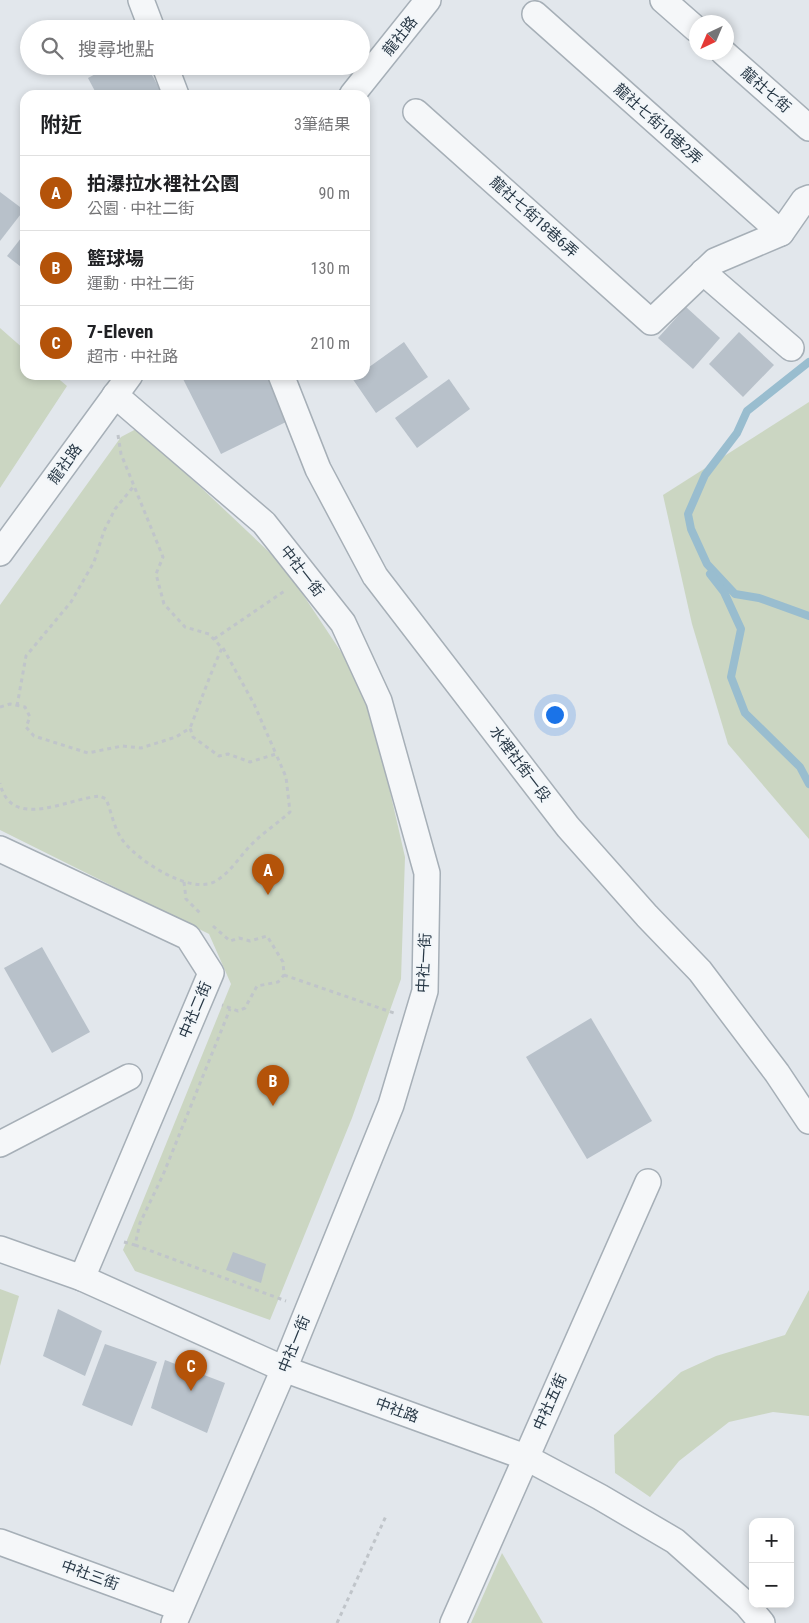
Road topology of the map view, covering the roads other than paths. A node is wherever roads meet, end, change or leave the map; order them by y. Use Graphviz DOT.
graph roads {
  1 [pos="141,0"];
  2 [pos="428,0"];
  3 [pos="663,0"];
  4 [pos="535,14"];
  5 [pos="149,20"];
  6 [pos="689,23"];
  7 [pos="732,60"];
  8 [pos="370,72"];
  9 [pos="168,75"];
  10 [pos="368,75"];
  11 [pos="174,90"];
  12 [pos="356,90"];
  13 [pos="416,112"];
  14 [pos="809,128"];
  15 [pos="809,198"];
  16 [pos="781,233"];
  17 [pos="703,272"];
  18 [pos="791,348"];
  19 [pos="126,380"];
  20 [pos="283,380"];
  21 [pos="114,395"];
  22 [pos="0,553"];
  23 [pos="0,849"];
  24 [pos="129,1077"];
  25 [pos="809,1121"];
  26 [pos="0,1144"];
  27 [pos="648,1182"];
  28 [pos="0,1248"];
  29 [pos="82,1278"];
  30 [pos="284,1369"];
  31 [pos="525,1457"];
  32 [pos="0,1542"];
  33 [pos="177,1616"];
  34 [pos="453,1623"];
  35 [pos="762,1623"];
  1 -- 5 [label="street"];
  2 -- 8 [label="street, 龍社路"];
  3 -- 6 [label="street"];
  4 -- 16 [label="street, 龍社七街18巷2弄"];
  7 -- 14 [label="street, 龍社七街"];
  9 -- 11 [label="street"];
  10 -- 12 [label="street, 龍社路"];
  13 -- 17 [label="street, 龍社七街18巷6弄"];
  15 -- 16 [label="street"];
  16 -- 17 [label="street"];
  17 -- 18 [label="street"];
  19 -- 21 [label="street, 龍社路"];
  20 -- 25 [label="street, 水裡社街一段"];
  21 -- 22 [label="street, 龍社路"];
  21 -- 30 [label="street, 中社一街"];
  23 -- 29 [label="street, 中社二街"];
  24 -- 26 [label="street"];
  27 -- 31 [label="street, 中社五街"];
  28 -- 29 [label="street, 中社路"];
  29 -- 30 [label="street, 中社路"];
  30 -- 31 [label="street, 中社路"];
  30 -- 33 [label="street, 中社一街"];
  31 -- 34 [label="street, 中社五街"];
  31 -- 35 [label="street, 中社路"];
  32 -- 33 [label="street, 中社三街"];
}
